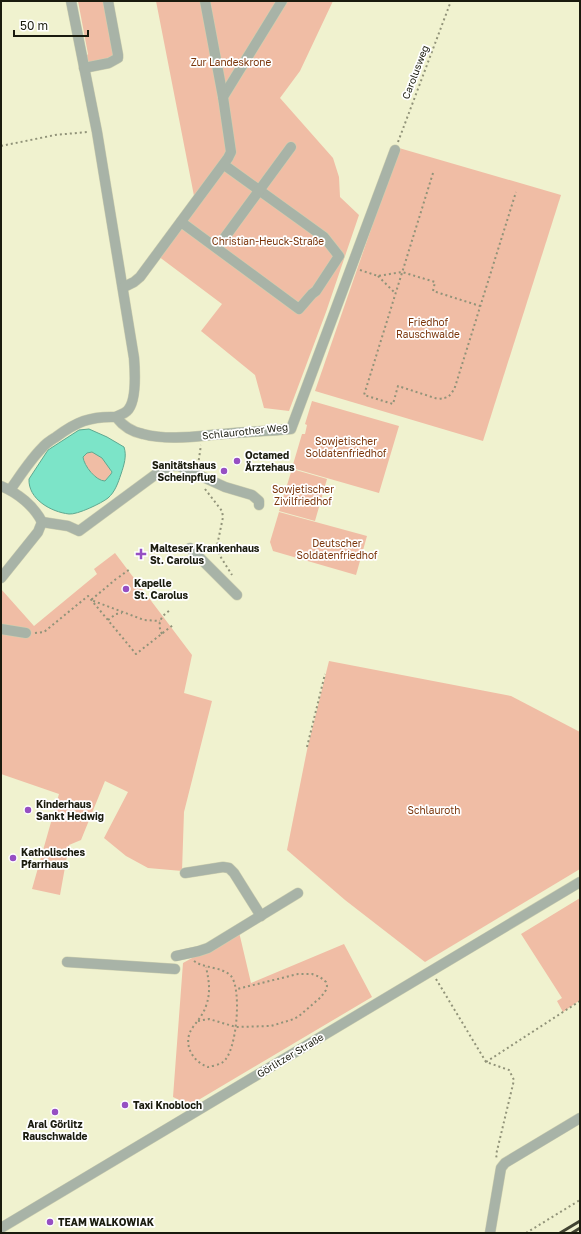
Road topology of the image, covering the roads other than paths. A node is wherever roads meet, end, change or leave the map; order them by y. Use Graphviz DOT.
graph roads {
  1 [pos="71,1"];
  2 [pos="108,1"];
  3 [pos="205,1"];
  4 [pos="282,1"];
  5 [pos="84,68"];
  6 [pos="223,97"];
  7 [pos="292,147"];
  8 [pos="395,150"];
  9 [pos="227,167"];
  10 [pos="259,190"];
  11 [pos="181,222"];
  12 [pos="217,248"];
  13 [pos="124,287"];
  14 [pos="116,416"];
  15 [pos="6,488"];
  16 [pos="259,505"];
  17 [pos="42,522"];
  18 [pos="190,548"];
  19 [pos="1,578"];
  20 [pos="237,596"];
  21 [pos="1,629"];
  22 [pos="26,633"];
  23 [pos="185,873"];
  24 [pos="580,882"];
  25 [pos="298,893"];
  26 [pos="261,916"];
  27 [pos="181,955"];
  28 [pos="68,962"];
  29 [pos="175,969"];
  30 [pos="580,1118"];
  31 [pos="1,1228"];
  32 [pos="490,1233"];
  1 -- 5 [label="street"];
  2 -- 5 [label="street"];
  3 -- 6 [label="street"];
  4 -- 6 [label="street"];
  5 -- 13 [label="street"];
  6 -- 11 [label="street"];
  7 -- 10 [label="street"];
  8 -- 14 [label="street, Schlaurother Weg"];
  9 -- 10 [label="street"];
  10 -- 12 [label="street"];
  10 -- 12 [label="street"];
  11 -- 12 [label="street"];
  11 -- 13 [label="street"];
  13 -- 14 [label="street"];
  14 -- 15 [label="street"];
  15 -- 17 [label="street"];
  16 -- 17 [label="street"];
  17 -- 19 [label="street"];
  18 -- 20 [label="street"];
  21 -- 22 [label="street"];
  23 -- 26 [label="street"];
  24 -- 31 [label="street, Görlitzer Straße"];
  25 -- 26 [label="street"];
  26 -- 27 [label="street"];
  28 -- 29 [label="street"];
  30 -- 32 [label="street"];
}
